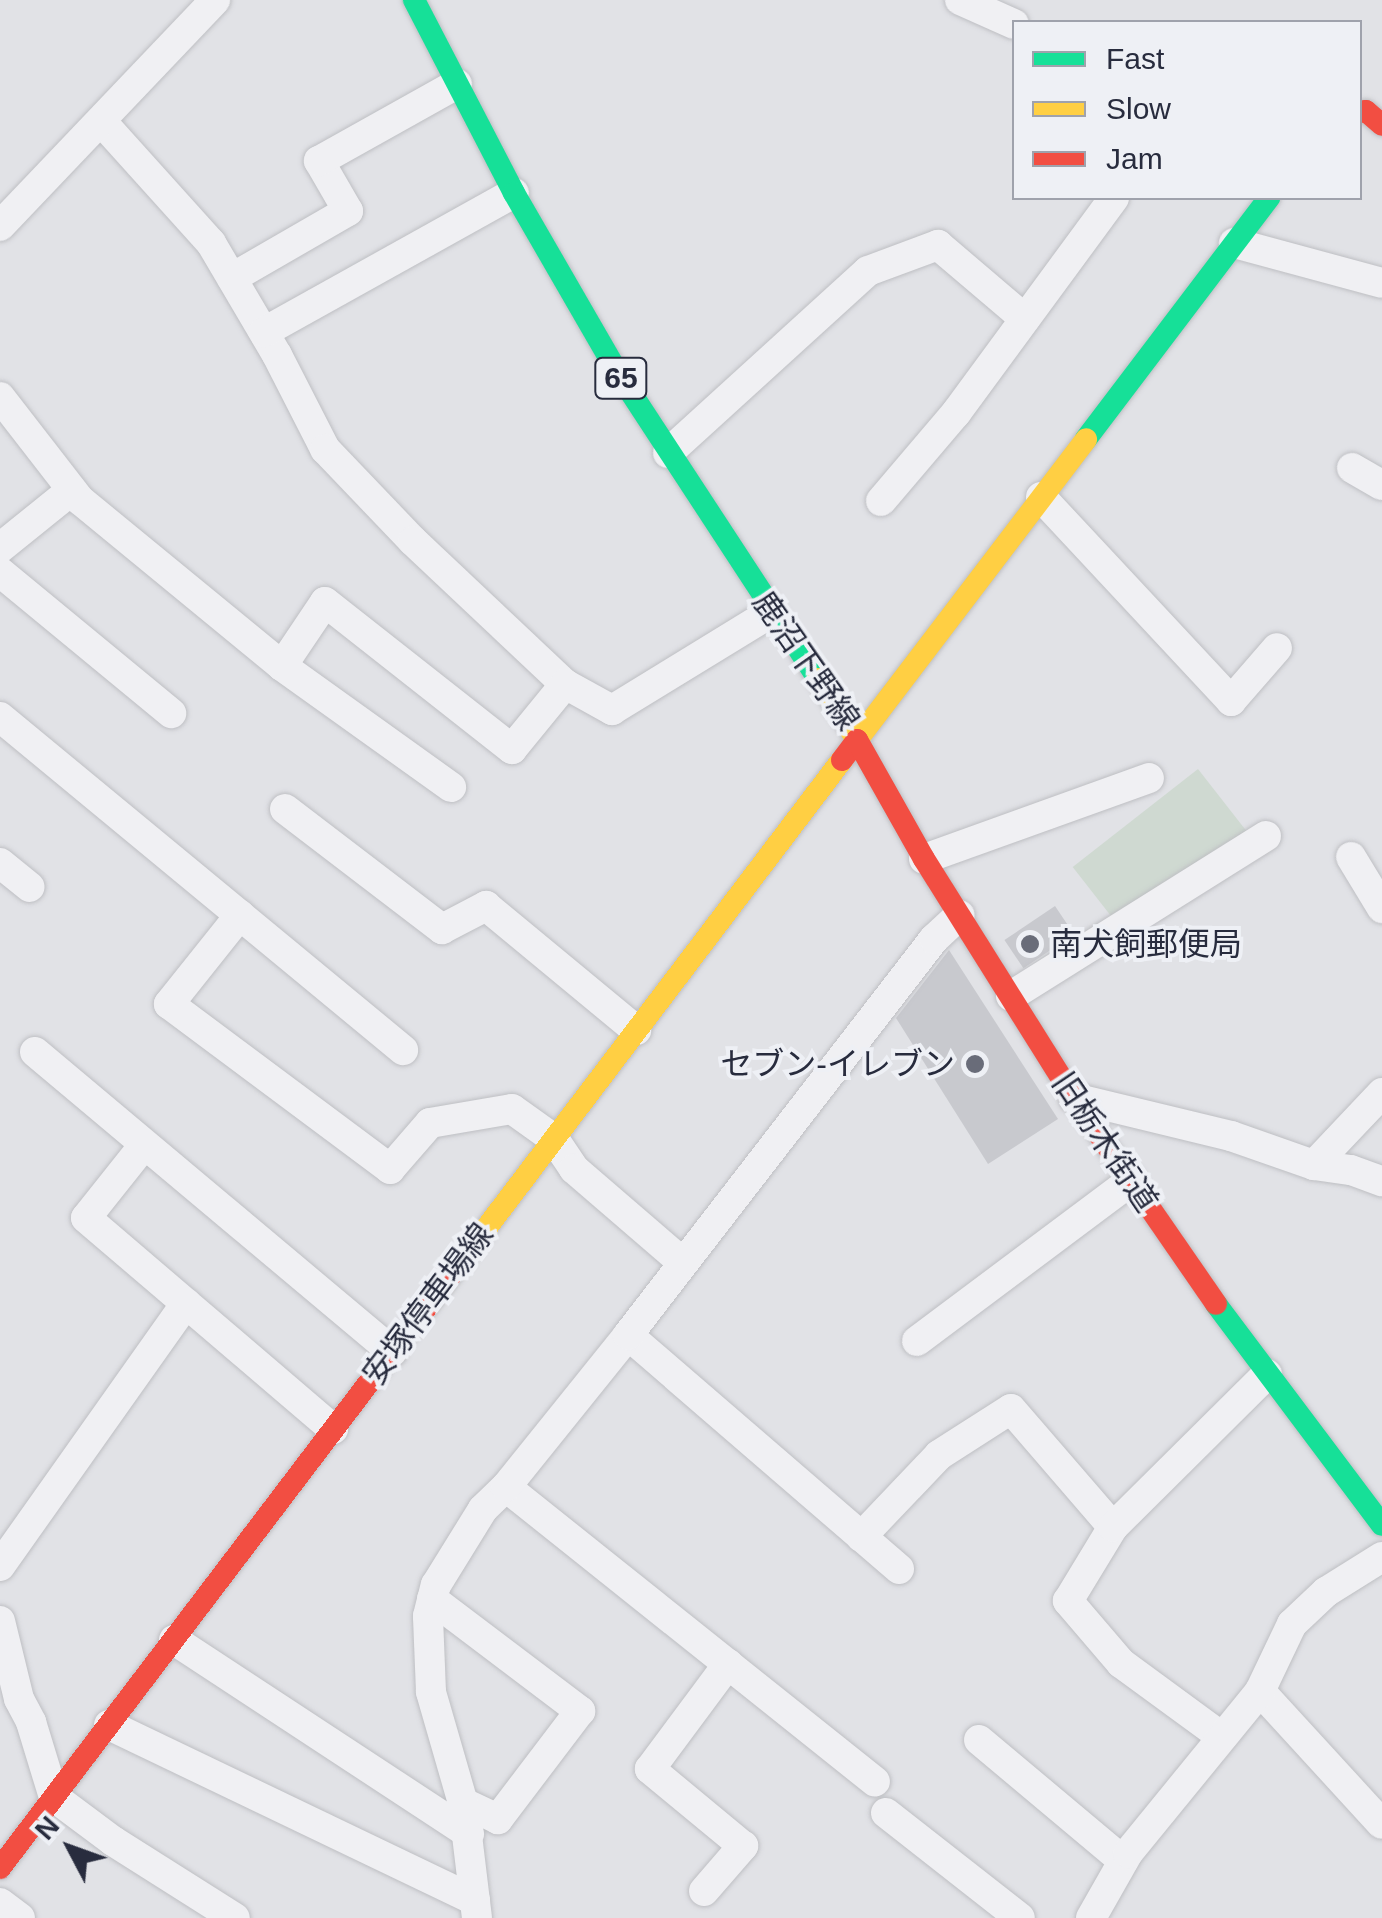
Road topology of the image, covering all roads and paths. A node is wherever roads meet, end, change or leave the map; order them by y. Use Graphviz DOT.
graph roads {
  1 [pos="215,0"];
  2 [pos="414,0"];
  3 [pos="960,0"];
  4 [pos="1012,23"];
  5 [pos="457,84"];
  6 [pos="102,122"];
  7 [pos="514,193"];
  8 [pos="1113,200"];
  9 [pos="1267,200"];
  10 [pos="0,226"];
  11 [pos="1234,243"];
  12 [pos="232,278"];
  13 [pos="1382,283"];
  14 [pos="1025,319"];
  15 [pos="264,332"];
  16 [pos="0,397"];
  17 [pos="668,453"];
  18 [pos="1352,468"];
  19 [pos="1382,485"];
  20 [pos="72,490"];
  21 [pos="1041,497"];
  22 [pos="881,501"];
  23 [pos="0,548"];
  24 [pos="0,572"];
  25 [pos="770,613"];
  26 [pos="1276,648"];
  27 [pos="282,666"];
  28 [pos="565,684"];
  29 [pos="172,713"];
  30 [pos="0,717"];
  31 [pos="857,740"];
  32 [pos="1149,778"];
  33 [pos="452,788"];
  34 [pos="286,809"];
  35 [pos="1266,836"];
  36 [pos="1351,858"];
  37 [pos="924,859"];
  38 [pos="0,863"];
  39 [pos="30,887"];
  40 [pos="1382,908"];
  41 [pos="960,914"];
  42 [pos="240,916"];
  43 [pos="1011,996"];
  44 [pos="636,1030"];
  45 [pos="402,1050"];
  46 [pos="35,1052"];
  47 [pos="1382,1093"];
  48 [pos="1074,1098"];
  49 [pos="554,1139"];
  50 [pos="144,1145"];
  51 [pos="1314,1165"];
  52 [pos="1131,1181"];
  53 [pos="1382,1182"];
  54 [pos="682,1262"];
  55 [pos="186,1303"];
  56 [pos="628,1335"];
  57 [pos="917,1341"];
  58 [pos="392,1352"];
  59 [pos="1267,1374"];
  60 [pos="333,1429"];
  61 [pos="506,1487"];
  62 [pos="1382,1525"];
  63 [pos="1114,1527"];
  64 [pos="861,1537"];
  65 [pos="1382,1557"];
  66 [pos="0,1566"];
  67 [pos="899,1569"];
  68 [pos="432,1600"];
  69 [pos="0,1621"];
  70 [pos="174,1640"];
  71 [pos="728,1664"];
  72 [pos="1260,1691"];
  73 [pos="109,1725"];
  74 [pos="1222,1737"];
  75 [pos="979,1740"];
  76 [pos="875,1782"];
  77 [pos="54,1797"];
  78 [pos="463,1803"];
  79 [pos="886,1813"];
  80 [pos="1382,1824"];
  81 [pos="468,1834"];
  82 [pos="1123,1861"];
  83 [pos="0,1868"];
  84 [pos="704,1891"];
  85 [pos="0,1903"];
  86 [pos="476,1909"];
  87 [pos="20,1918"];
  88 [pos="234,1918"];
  89 [pos="1020,1918"];
  90 [pos="1091,1918"];
  1 -- 6 [label="street"];
  2 -- 5 [label="main road, 鹿沼下野線 / 65"];
  3 -- 4 [label="street"];
  5 -- 7 [label="main road, 鹿沼下野線 / 65"];
  5 -- 12 [label="street"];
  6 -- 10 [label="street"];
  6 -- 12 [label="street"];
  7 -- 15 [label="street"];
  7 -- 17 [label="main road, 鹿沼下野線 / 65"];
  8 -- 14 [label="street"];
  9 -- 11 [label="main road, 鹿沼下野線"];
  11 -- 13 [label="street"];
  11 -- 21 [label="main road, 鹿沼下野線"];
  12 -- 15 [label="street"];
  14 -- 17 [label="street"];
  14 -- 22 [label="street"];
  15 -- 28 [label="street"];
  16 -- 20 [label="street"];
  17 -- 25 [label="main road, 鹿沼下野線 / 65"];
  18 -- 19 [label="street"];
  20 -- 23 [label="street"];
  20 -- 27 [label="street"];
  21 -- 26 [label="street"];
  21 -- 31 [label="main road, 鹿沼下野線"];
  24 -- 29 [label="street"];
  25 -- 28 [label="street"];
  25 -- 31 [label="main road, 鹿沼下野線 / 65"];
  27 -- 28 [label="street"];
  27 -- 33 [label="street"];
  30 -- 42 [label="street"];
  31 -- 37 [label="main road, 旧栃木街道"];
  31 -- 44 [label="main road, 安塚停車場線"];
  32 -- 37 [label="street"];
  34 -- 44 [label="street"];
  35 -- 43 [label="street"];
  36 -- 40 [label="street"];
  37 -- 41 [label="main road, 旧栃木街道"];
  38 -- 39 [label="street"];
  41 -- 43 [label="main road, 旧栃木街道"];
  41 -- 54 [label="street"];
  42 -- 45 [label="street"];
  42 -- 49 [label="street"];
  43 -- 48 [label="main road, 旧栃木街道"];
  44 -- 49 [label="main road, 安塚停車場線"];
  46 -- 50 [label="street"];
  47 -- 51 [label="street"];
  48 -- 51 [label="street"];
  48 -- 52 [label="main road, 旧栃木街道"];
  49 -- 54 [label="street"];
  49 -- 58 [label="main road, 安塚停車場線"];
  50 -- 55 [label="street"];
  50 -- 58 [label="street"];
  51 -- 53 [label="street"];
  52 -- 57 [label="street"];
  52 -- 59 [label="main road, 旧栃木街道"];
  54 -- 56 [label="street"];
  55 -- 60 [label="street"];
  55 -- 66 [label="street"];
  56 -- 61 [label="street"];
  56 -- 64 [label="street"];
  58 -- 60 [label="main road, 安塚停車場線"];
  59 -- 62 [label="main road, 旧栃木街道"];
  59 -- 63 [label="street"];
  60 -- 70 [label="main road, 安塚停車場線"];
  61 -- 68 [label="street"];
  61 -- 71 [label="street"];
  63 -- 64 [label="street"];
  63 -- 74 [label="street"];
  64 -- 67 [label="street"];
  65 -- 72 [label="street"];
  68 -- 78 [label="street"];
  68 -- 78 [label="street"];
  69 -- 77 [label="street"];
  70 -- 73 [label="main road, 安塚停車場線"];
  70 -- 81 [label="street"];
  71 -- 76 [label="street"];
  71 -- 84 [label="street"];
  72 -- 74 [label="street"];
  72 -- 80 [label="street"];
  73 -- 77 [label="main road, 安塚停車場線"];
  73 -- 86 [label="street"];
  74 -- 82 [label="street"];
  75 -- 82 [label="street"];
  77 -- 83 [label="main road, 安塚停車場線"];
  77 -- 88 [label="street"];
  78 -- 81 [label="street"];
  79 -- 89 [label="street"];
  81 -- 86 [label="street"];
  82 -- 90 [label="street"];
  85 -- 87 [label="street"];
}
